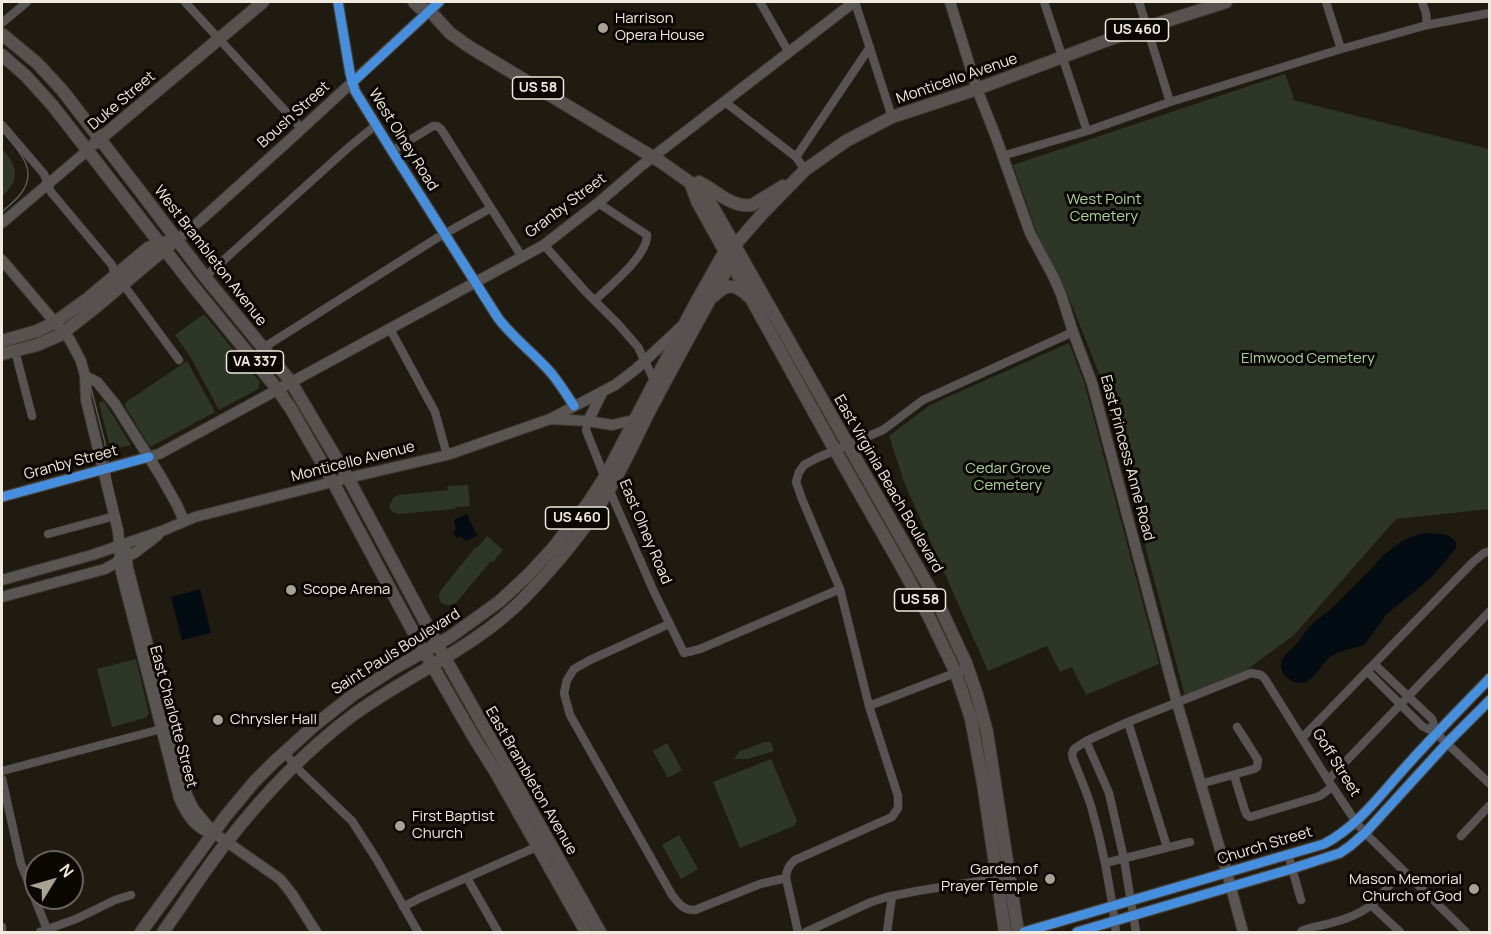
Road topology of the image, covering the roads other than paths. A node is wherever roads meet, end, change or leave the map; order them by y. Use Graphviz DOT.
graph roads {
  1 [pos="27,2"];
  2 [pos="185,2"];
  3 [pos="263,2"];
  4 [pos="338,2"];
  5 [pos="414,2"];
  6 [pos="760,2"];
  7 [pos="854,2"];
  8 [pos="950,2"];
  9 [pos="1044,2"];
  10 [pos="1139,2"];
  11 [pos="1226,2"];
  12 [pos="1326,2"];
  13 [pos="1422,2"];
  14 [pos="432,4"];
  15 [pos="1490,13"];
  16 [pos="2,23"];
  17 [pos="1427,25"];
  18 [pos="1148,27"];
  19 [pos="2,34"];
  20 [pos="219,39"];
  21 [pos="870,47"];
  22 [pos="1341,49"];
  23 [pos="788,51"];
  24 [pos="2,55"];
  25 [pos="1063,57"];
  26 [pos="352,83"];
  27 [pos="978,89"];
  28 [pos="725,102"];
  29 [pos="1170,102"];
  30 [pos="892,117"];
  31 [pos="2,125"];
  32 [pos="376,125"];
  33 [pos="302,129"];
  34 [pos="1087,131"];
  35 [pos="100,139"];
  36 [pos="88,150"];
  37 [pos="392,152"];
  38 [pos="1002,156"];
  39 [pos="796,157"];
  40 [pos="653,158"];
  41 [pos="801,173"];
  42 [pos="679,174"];
  43 [pos="48,183"];
  44 [pos="598,202"];
  45 [pos="491,208"];
  46 [pos="2,223"];
  47 [pos="445,235"];
  48 [pos="177,240"];
  49 [pos="544,244"];
  50 [pos="163,247"];
  51 [pos="730,253"];
  52 [pos="522,257"];
  53 [pos="2,260"];
  54 [pos="205,277"];
  55 [pos="118,281"];
  56 [pos="476,282"];
  57 [pos="711,298"];
  58 [pos="751,299"];
  59 [pos="595,300"];
  60 [pos="685,323"];
  61 [pos="59,328"];
  62 [pos="390,329"];
  63 [pos="1073,332"];
  64 [pos="2,341"];
  65 [pos="263,348"];
  66 [pos="15,351"];
  67 [pos="2,354"];
  68 [pos="179,360"];
  69 [pos="645,360"];
  70 [pos="85,376"];
  71 [pos="291,382"];
  72 [pos="655,382"];
  73 [pos="278,390"];
  74 [pos="603,393"];
  75 [pos="574,406"];
  76 [pos="649,414"];
  77 [pos="32,416"];
  78 [pos="550,419"];
  79 [pos="635,420"];
  80 [pos="588,421"];
  81 [pos="848,446"];
  82 [pos="836,451"];
  83 [pos="447,455"];
  84 [pos="149,457"];
  85 [pos="102,470"];
  86 [pos="605,477"];
  87 [pos="348,478"];
  88 [pos="333,482"];
  89 [pos="610,489"];
  90 [pos="2,497"];
  91 [pos="115,516"];
  92 [pos="184,521"];
  93 [pos="162,531"];
  94 [pos="48,534"];
  95 [pos="122,544"];
  96 [pos="1490,551"];
  97 [pos="123,560"];
  98 [pos="906,560"];
  99 [pos="2,580"];
  100 [pos="840,589"];
  101 [pos="2,597"];
  102 [pos="1490,611"];
  103 [pos="669,624"];
  104 [pos="437,644"];
  105 [pos="424,651"];
  106 [pos="445,659"];
  107 [pos="1374,664"];
  108 [pos="432,666"];
  109 [pos="962,671"];
  110 [pos="1367,671"];
  111 [pos="1490,678"];
  112 [pos="1408,696"];
  113 [pos="1490,700"];
  114 [pos="1177,703"];
  115 [pos="1400,704"];
  116 [pos="869,706"];
  117 [pos="1128,722"];
  118 [pos="1237,727"];
  119 [pos="165,728"];
  120 [pos="1436,733"];
  121 [pos="1302,738"];
  122 [pos="1086,741"];
  123 [pos="1447,743"];
  124 [pos="284,752"];
  125 [pos="296,766"];
  126 [pos="2,771"];
  127 [pos="1234,775"];
  128 [pos="2,779"];
  129 [pos="1200,784"];
  130 [pos="1330,784"];
  131 [pos="1490,784"];
  132 [pos="1490,805"];
  133 [pos="1356,822"];
  134 [pos="1365,832"];
  135 [pos="214,833"];
  136 [pos="1461,836"];
  137 [pos="227,842"];
  138 [pos="1190,842"];
  139 [pos="543,845"];
  140 [pos="1167,847"];
  141 [pos="1288,855"];
  142 [pos="1124,859"];
  143 [pos="1105,863"];
  144 [pos="1291,869"];
  145 [pos="1227,873"];
  146 [pos="1003,877"];
  147 [pos="467,878"];
  148 [pos="786,878"];
  149 [pos="1394,880"];
  150 [pos="1231,887"];
  151 [pos="131,895"];
  152 [pos="892,896"];
  153 [pos="1301,900"];
  154 [pos="1131,901"];
  155 [pos="1371,905"];
  156 [pos="1113,906"];
  157 [pos="403,907"];
  158 [pos="1134,915"];
  159 [pos="1116,927"];
  160 [pos="45,932"];
  161 [pos="141,933"];
  162 [pos="163,933"];
  163 [pos="316,933"];
  164 [pos="418,933"];
  165 [pos="498,933"];
  166 [pos="586,933"];
  167 [pos="600,933"];
  168 [pos="798,933"];
  169 [pos="806,933"];
  170 [pos="887,933"];
  171 [pos="1005,933"];
  172 [pos="1018,933"];
  173 [pos="1024,933"];
  174 [pos="1077,933"];
  175 [pos="1136,933"];
  176 [pos="1243,933"];
  177 [pos="1300,933"];
  178 [pos="1400,933"];
  179 [pos="1466,933"];
  1 -- 16 [label="street"];
  2 -- 20 [label="street"];
  3 -- 20 [label="main road, Duke Street"];
  4 -- 26 [label="main road, West Olney Road"];
  5 -- 14 [label="main road, US 58"];
  6 -- 23 [label="street"];
  7 -- 21 [label="street"];
  7 -- 23 [label="main road, Granby Street"];
  8 -- 27 [label="main road, East Princess Anne Road"];
  9 -- 25 [label="street"];
  10 -- 18 [label="street"];
  11 -- 18 [label="main road, Monticello Avenue / US 460"];
  12 -- 22 [label="street"];
  13 -- 17 [label="street"];
  14 -- 26 [label="main road, Boush Street"];
  14 -- 40 [label="main road, US 58"];
  15 -- 17 [label="street"];
  17 -- 22 [label="street"];
  18 -- 25 [label="main road, Monticello Avenue / US 460"];
  18 -- 29 [label="street"];
  19 -- 35 [label="main road, West Brambleton Avenue"];
  20 -- 33 [label="street"];
  20 -- 35 [label="main road, Duke Street"];
  21 -- 30 [label="street"];
  21 -- 39 [label="street"];
  22 -- 29 [label="street"];
  23 -- 28 [label="main road, Granby Street"];
  24 -- 36 [label="main road, West Brambleton Avenue"];
  25 -- 27 [label="main road, Monticello Avenue / US 460"];
  25 -- 34 [label="street"];
  26 -- 32 [label="main road, West Olney Road"];
  26 -- 33 [label="main road, Boush Street"];
  27 -- 30 [label="main road, Monticello Avenue / US 460"];
  27 -- 38 [label="main road, East Princess Anne Road"];
  28 -- 39 [label="street"];
  28 -- 40 [label="main road, Granby Street"];
  29 -- 34 [label="street"];
  30 -- 41 [label="main road, Monticello Avenue / US 460"];
  31 -- 43 [label="street"];
  32 -- 37 [label="main road, West Olney Road"];
  32 -- 54 [label="street"];
  33 -- 48 [label="main road, Boush Street"];
  34 -- 38 [label="street"];
  35 -- 36 [label="main road, Duke Street"];
  35 -- 48 [label="main road, West Brambleton Avenue / VA 337"];
  36 -- 43 [label="main road, Duke Street"];
  36 -- 50 [label="main road, West Brambleton Avenue / VA 337"];
  37 -- 45 [label="street"];
  37 -- 47 [label="main road, West Olney Road"];
  38 -- 63 [label="main road, East Princess Anne Road"];
  39 -- 41 [label="street"];
  40 -- 42 [label="main road, East Virginia Beach Boulevard / US 58"];
  40 -- 44 [label="main road, Granby Street"];
  41 -- 42 [label="main road"];
  41 -- 51 [label="main road, Monticello Avenue / US 460"];
  42 -- 51 [label="main road, East Virginia Beach Boulevard / US 58"];
  43 -- 46 [label="main road, Duke Street"];
  43 -- 55 [label="street"];
  44 -- 49 [label="main road, Granby Street"];
  44 -- 59 [label="street"];
  45 -- 47 [label="street"];
  45 -- 52 [label="street"];
  47 -- 56 [label="main road, West Olney Road"];
  47 -- 65 [label="street"];
  48 -- 50 [label="main road, Boush Street"];
  48 -- 54 [label="main road, West Brambleton Avenue / VA 337"];
  49 -- 52 [label="main road, Granby Street"];
  49 -- 59 [label="street"];
  50 -- 55 [label="main road, Boush Street"];
  50 -- 73 [label="main road, West Brambleton Avenue / VA 337"];
  51 -- 57 [label="main road, Monticello Avenue / US 460"];
  51 -- 58 [label="main road, East Virginia Beach Boulevard / US 58"];
  51 -- 60 [label="main road, Monticello Avenue / US 460"];
  51 -- 81 [label="main road, East Virginia Beach Boulevard / US 58"];
  52 -- 56 [label="main road, Granby Street"];
  53 -- 61 [label="main road, East Charlotte Street"];
  54 -- 65 [label="main road, West Brambleton Avenue / VA 337"];
  55 -- 61 [label="main road, Boush Street"];
  55 -- 68 [label="street"];
  56 -- 62 [label="main road, Granby Street"];
  56 -- 75 [label="main road"];
  57 -- 58 [label="main road"];
  57 -- 76 [label="main road, Monticello Avenue / US 460"];
  58 -- 82 [label="main road, East Virginia Beach Boulevard / US 58"];
  59 -- 69 [label="street"];
  60 -- 69 [label="main road, Monticello Avenue"];
  60 -- 72 [label="main road, Monticello Avenue / US 460"];
  61 -- 64 [label="main road, Boush Street"];
  61 -- 66 [label="main road, Boush Street"];
  61 -- 70 [label="main road, East Charlotte Street"];
  62 -- 71 [label="main road, Granby Street"];
  62 -- 83 [label="street"];
  63 -- 81 [label="street"];
  63 -- 114 [label="main road, East Princess Anne Road"];
  65 -- 71 [label="main road, West Brambleton Avenue / VA 337"];
  66 -- 67 [label="main road, Boush Street"];
  66 -- 77 [label="street"];
  69 -- 72 [label="street"];
  69 -- 74 [label="main road, Monticello Avenue"];
  70 -- 84 [label="main road"];
  70 -- 85 [label="main road, East Charlotte Street"];
  71 -- 73 [label="main road, Granby Street"];
  71 -- 87 [label="main road, West Brambleton Avenue / VA 337"];
  72 -- 79 [label="main road, Monticello Avenue / US 460"];
  73 -- 84 [label="main road, Granby Street"];
  73 -- 88 [label="main road, West Brambleton Avenue / VA 337"];
  74 -- 75 [label="main road, Monticello Avenue"];
  74 -- 80 [label="main road"];
  75 -- 78 [label="main road, Monticello Avenue"];
  76 -- 79 [label="main road, Monticello Avenue"];
  76 -- 89 [label="main road, Saint Pauls Boulevard / US 460"];
  78 -- 80 [label="main road, Monticello Avenue"];
  78 -- 83 [label="main road, Monticello Avenue"];
  79 -- 80 [label="main road, Monticello Avenue"];
  79 -- 86 [label="main road, Saint Pauls Boulevard / US 460"];
  80 -- 86 [label="street, East Olney Road"];
  81 -- 82 [label="street"];
  81 -- 98 [label="main road, East Virginia Beach Boulevard / US 58"];
  82 -- 98 [label="main road, East Virginia Beach Boulevard / US 58"];
  82 -- 100 [label="street"];
  83 -- 87 [label="main road, Monticello Avenue"];
  84 -- 85 [label="main road, Granby Street"];
  84 -- 92 [label="main road"];
  85 -- 90 [label="main road, Granby Street"];
  85 -- 91 [label="main road, East Charlotte Street"];
  86 -- 89 [label="street, East Olney Road"];
  86 -- 104 [label="main road, Saint Pauls Boulevard / US 460"];
  87 -- 88 [label="main road, Monticello Avenue"];
  87 -- 104 [label="main road, West Brambleton Avenue / VA 337"];
  88 -- 92 [label="main road, Monticello Avenue"];
  88 -- 105 [label="main road, West Brambleton Avenue / VA 337"];
  89 -- 103 [label="street, East Olney Road"];
  89 -- 106 [label="main road, Saint Pauls Boulevard / US 460"];
  91 -- 94 [label="street"];
  91 -- 95 [label="main road, East Charlotte Street"];
  92 -- 93 [label="main road, Monticello Avenue"];
  93 -- 95 [label="main road, Monticello Avenue"];
  93 -- 97 [label="main road, Monticello Avenue"];
  95 -- 97 [label="main road, East Charlotte Street"];
  95 -- 99 [label="main road, Monticello Avenue"];
  96 -- 107 [label="street"];
  97 -- 101 [label="main road, Monticello Avenue"];
  97 -- 119 [label="main road, East Charlotte Street"];
  98 -- 109 [label="main road, East Virginia Beach Boulevard / US 58"];
  100 -- 103 [label="street, East Olney Road"];
  100 -- 116 [label="street"];
  102 -- 112 [label="street"];
  103 -- 148 [label="street"];
  104 -- 105 [label="main road, Saint Pauls Boulevard / US 460"];
  104 -- 106 [label="main road, East Brambleton Avenue / VA 337"];
  105 -- 108 [label="main road, East Brambleton Avenue"];
  105 -- 124 [label="main road, Saint Pauls Boulevard"];
  106 -- 108 [label="main road, Saint Pauls Boulevard"];
  106 -- 139 [label="main road, East Brambleton Avenue"];
  107 -- 110 [label="street"];
  107 -- 112 [label="street"];
  108 -- 125 [label="main road, Saint Pauls Boulevard"];
  108 -- 139 [label="main road, East Brambleton Avenue"];
  109 -- 116 [label="street"];
  109 -- 146 [label="main road, East Virginia Beach Boulevard / US 58"];
  110 -- 115 [label="street"];
  110 -- 121 [label="street"];
  111 -- 120 [label="main road, Church Street"];
  112 -- 115 [label="street"];
  112 -- 120 [label="street"];
  113 -- 123 [label="main road, Church Street"];
  114 -- 117 [label="street"];
  114 -- 121 [label="street, Goff Street"];
  114 -- 129 [label="main road, East Princess Anne Road"];
  115 -- 120 [label="street"];
  115 -- 130 [label="street"];
  116 -- 148 [label="street"];
  117 -- 122 [label="street"];
  117 -- 140 [label="street"];
  118 -- 127 [label="street"];
  119 -- 126 [label="street"];
  119 -- 135 [label="main road, East Charlotte Street"];
  120 -- 123 [label="street"];
  120 -- 133 [label="main road, Church Street"];
  121 -- 130 [label="street, Goff Street"];
  122 -- 142 [label="street"];
  122 -- 143 [label="street"];
  123 -- 131 [label="street"];
  123 -- 134 [label="main road, Church Street"];
  124 -- 125 [label="street"];
  124 -- 135 [label="main road, Saint Pauls Boulevard"];
  125 -- 137 [label="main road, Saint Pauls Boulevard"];
  125 -- 157 [label="street"];
  127 -- 129 [label="street"];
  127 -- 130 [label="street"];
  128 -- 160 [label="street"];
  129 -- 145 [label="main road, East Princess Anne Road"];
  130 -- 133 [label="street, Goff Street"];
  132 -- 136 [label="street"];
  133 -- 134 [label="street, Goff Street"];
  133 -- 141 [label="main road, Church Street"];
  134 -- 144 [label="main road, Church Street"];
  134 -- 179 [label="street, Goff Street"];
  135 -- 137 [label="main road, East Charlotte Street"];
  135 -- 161 [label="main road, Saint Pauls Boulevard"];
  137 -- 162 [label="main road, Saint Pauls Boulevard"];
  137 -- 163 [label="main road, East Charlotte Street"];
  138 -- 140 [label="street"];
  139 -- 147 [label="street"];
  139 -- 166 [label="main road, East Brambleton Avenue"];
  139 -- 167 [label="main road, East Brambleton Avenue"];
  140 -- 142 [label="street"];
  141 -- 144 [label="street"];
  141 -- 145 [label="main road, Church Street"];
  142 -- 143 [label="street"];
  142 -- 154 [label="street"];
  143 -- 156 [label="street"];
  144 -- 150 [label="main road, Church Street"];
  144 -- 153 [label="street"];
  145 -- 150 [label="main road, East Princess Anne Road"];
  145 -- 154 [label="main road, Church Street"];
  146 -- 152 [label="street"];
  146 -- 171 [label="main road, East Virginia Beach Boulevard / US 58"];
  146 -- 172 [label="main road, East Virginia Beach Boulevard / US 58"];
  147 -- 157 [label="street"];
  147 -- 165 [label="street"];
  148 -- 168 [label="street"];
  149 -- 155 [label="street"];
  150 -- 158 [label="main road, Church Street"];
  150 -- 176 [label="main road, East Princess Anne Road"];
  151 -- 160 [label="street"];
  152 -- 169 [label="street"];
  152 -- 170 [label="street"];
  154 -- 156 [label="main road, Church Street"];
  154 -- 158 [label="street"];
  155 -- 177 [label="street"];
  155 -- 178 [label="street"];
  156 -- 159 [label="street"];
  156 -- 173 [label="main road, Church Street"];
  157 -- 164 [label="street"];
  158 -- 159 [label="main road, Church Street"];
  158 -- 175 [label="street"];
  159 -- 174 [label="main road, Church Street"];
}
